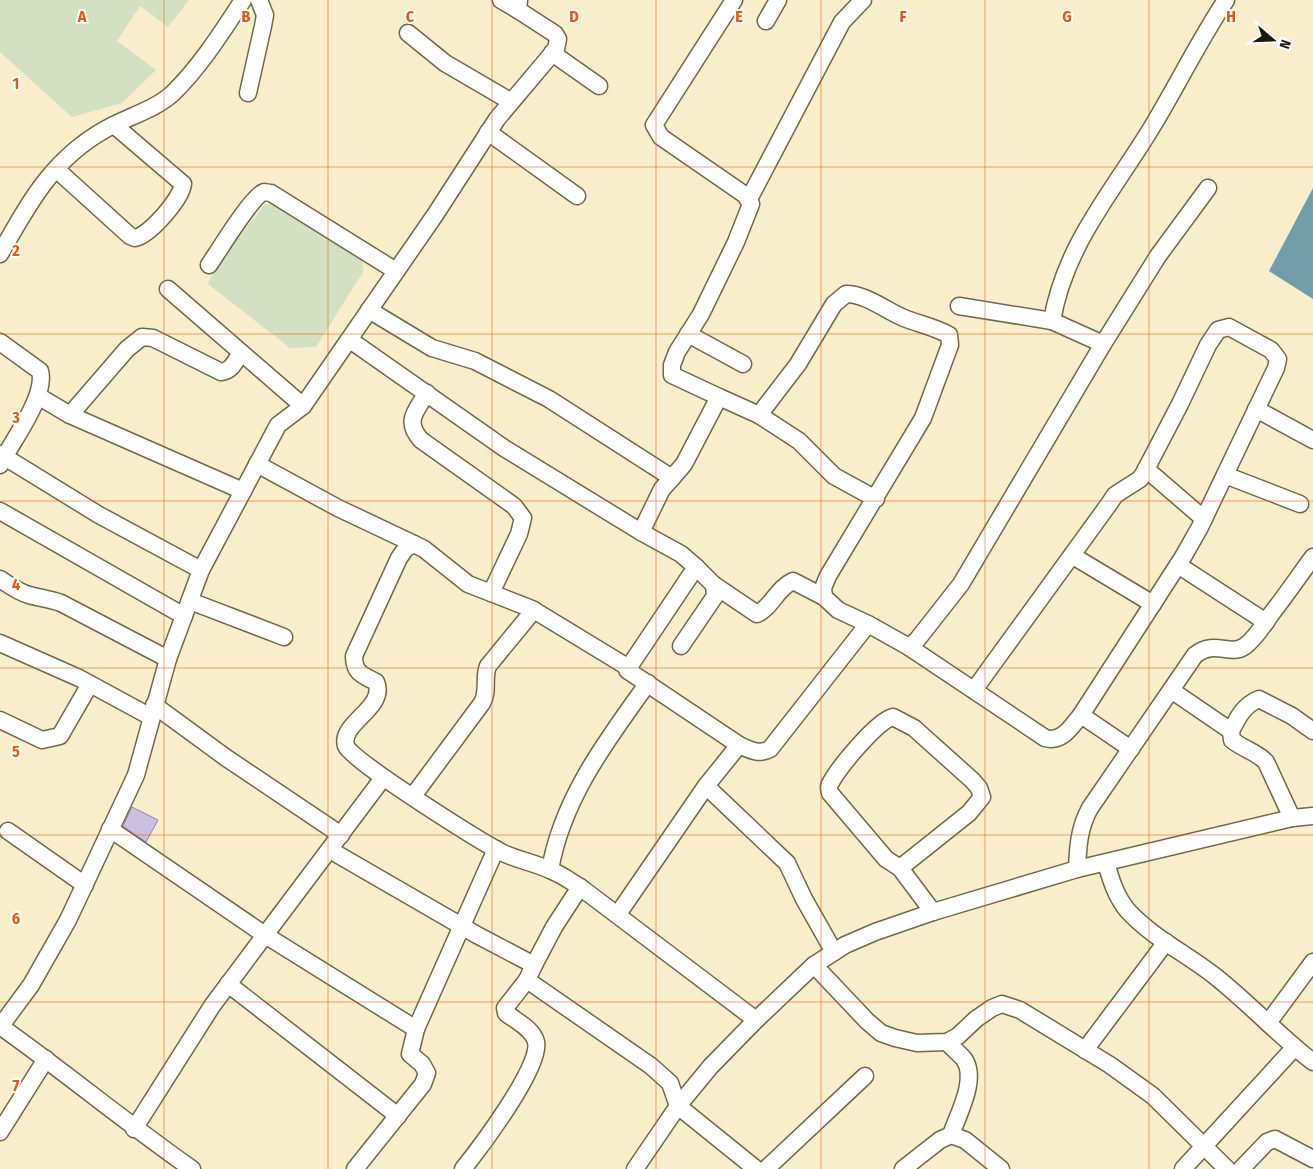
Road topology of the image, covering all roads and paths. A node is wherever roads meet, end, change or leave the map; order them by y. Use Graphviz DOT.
graph roads {
  1 [pos="243,0"];
  2 [pos="259,0"];
  3 [pos="500,0"];
  4 [pos="734,0"];
  5 [pos="778,0"];
  6 [pos="1222,1"];
  7 [pos="856,2"];
  8 [pos="518,5"];
  9 [pos="766,22"];
  10 [pos="408,34"];
  11 [pos="552,53"];
  12 [pos="599,86"];
  13 [pos="248,93"];
  14 [pos="510,101"];
  15 [pos="114,125"];
  16 [pos="488,132"];
  17 [pos="56,169"];
  18 [pos="1208,188"];
  19 [pos="577,196"];
  20 [pos="749,199"];
  21 [pos="0,221"];
  22 [pos="13,231"];
  23 [pos="0,254"];
  24 [pos="209,265"];
  25 [pos="396,270"];
  26 [pos="168,289"];
  27 [pos="959,306"];
  28 [pos="369,310"];
  29 [pos="1052,321"];
  30 [pos="688,334"];
  31 [pos="350,340"];
  32 [pos="0,342"];
  33 [pos="1103,344"];
  34 [pos="241,353"];
  35 [pos="743,364"];
  36 [pos="427,393"];
  37 [pos="38,396"];
  38 [pos="718,397"];
  39 [pos="302,406"];
  40 [pos="1256,409"];
  41 [pos="70,415"];
  42 [pos="759,415"];
  43 [pos="1313,440"];
  44 [pos="1,458"];
  45 [pos="257,464"];
  46 [pos="1146,469"];
  47 [pos="1225,475"];
  48 [pos="672,478"];
  49 [pos="243,491"];
  50 [pos="876,499"];
  51 [pos="1300,504"];
  52 [pos="0,511"];
  53 [pos="1204,519"];
  54 [pos="640,532"];
  55 [pos="414,544"];
  56 [pos="1073,556"];
  57 [pos="1313,557"];
  58 [pos="1178,565"];
  59 [pos="696,567"];
  60 [pos="201,570"];
  61 [pos="0,579"];
  62 [pos="714,585"];
  63 [pos="491,593"];
  64 [pos="824,597"];
  65 [pos="1153,604"];
  66 [pos="187,608"];
  67 [pos="534,610"];
  68 [pos="1266,622"];
  69 [pos="868,624"];
  70 [pos="284,637"];
  71 [pos="0,643"];
  72 [pos="681,646"];
  73 [pos="909,647"];
  74 [pos="168,659"];
  75 [pos="629,668"];
  76 [pos="648,683"];
  77 [pos="90,684"];
  78 [pos="974,690"];
  79 [pos="1172,690"];
  80 [pos="152,711"];
  81 [pos="1081,715"];
  82 [pos="0,720"];
  83 [pos="1313,730"];
  84 [pos="1230,731"];
  85 [pos="740,745"];
  86 [pos="1131,749"];
  87 [pos="383,778"];
  88 [pos="706,786"];
  89 [pos="413,796"];
  90 [pos="1313,816"];
  91 [pos="1292,818"];
  92 [pos="110,829"];
  93 [pos="8,831"];
  94 [pos="341,835"];
  95 [pos="496,849"];
  96 [pos="330,850"];
  97 [pos="1106,863"];
  98 [pos="900,868"];
  99 [pos="1077,869"];
  100 [pos="550,870"];
  101 [pos="84,885"];
  102 [pos="580,887"];
  103 [pos="933,912"];
  104 [pos="618,914"];
  105 [pos="461,926"];
  106 [pos="265,935"];
  107 [pos="1166,942"];
  108 [pos="834,952"];
  109 [pos="1313,962"];
  110 [pos="534,965"];
  111 [pos="814,965"];
  112 [pos="527,980"];
  113 [pos="228,984"];
  114 [pos="756,1020"];
  115 [pos="1268,1023"];
  116 [pos="0,1026"];
  117 [pos="416,1029"];
  118 [pos="947,1042"];
  119 [pos="1294,1048"];
  120 [pos="1085,1050"];
  121 [pos="46,1059"];
  122 [pos="1313,1062"];
  123 [pos="865,1076"];
  124 [pos="678,1106"];
  125 [pos="398,1116"];
  126 [pos="134,1129"];
  127 [pos="0,1132"];
  128 [pos="951,1135"];
  129 [pos="1204,1146"];
  130 [pos="1313,1159"];
  131 [pos="192,1169"];
  132 [pos="355,1169"];
  133 [pos="463,1169"];
  134 [pos="635,1169"];
  135 [pos="756,1169"];
  136 [pos="766,1169"];
  137 [pos="903,1169"];
  138 [pos="1001,1169"];
  139 [pos="1183,1169"];
  140 [pos="1227,1169"];
  141 [pos="1241,1169"];
  1 -- 15 [label="street"];
  2 -- 13 [label="street"];
  3 -- 8 [label="street"];
  4 -- 20 [label="street"];
  5 -- 9 [label="street"];
  6 -- 29 [label="street"];
  7 -- 20 [label="street"];
  8 -- 11 [label="street"];
  10 -- 14 [label="street"];
  11 -- 12 [label="street"];
  11 -- 14 [label="street"];
  14 -- 16 [label="street"];
  15 -- 17 [label="street"];
  15 -- 17 [label="street"];
  16 -- 19 [label="street"];
  16 -- 25 [label="street"];
  17 -- 22 [label="street"];
  18 -- 33 [label="street"];
  20 -- 30 [label="street"];
  21 -- 22 [label="street"];
  22 -- 23 [label="street"];
  24 -- 25 [label="street"];
  25 -- 28 [label="street"];
  26 -- 34 [label="street"];
  27 -- 29 [label="street"];
  28 -- 31 [label="street"];
  28 -- 48 [label="street"];
  29 -- 33 [label="street"];
  30 -- 35 [label="street"];
  30 -- 38 [label="street"];
  31 -- 36 [label="street"];
  31 -- 39 [label="street"];
  32 -- 37 [label="street"];
  33 -- 73 [label="street"];
  34 -- 39 [label="street"];
  34 -- 41 [label="street"];
  36 -- 54 [label="street"];
  36 -- 63 [label="street"];
  37 -- 41 [label="street"];
  37 -- 44 [label="street"];
  38 -- 42 [label="street"];
  38 -- 48 [label="street"];
  39 -- 45 [label="street"];
  40 -- 43 [label="street"];
  40 -- 46 [label="street"];
  40 -- 47 [label="street"];
  41 -- 49 [label="street"];
  42 -- 50 [label="street"];
  42 -- 50 [label="street"];
  44 -- 60 [label="street"];
  45 -- 49 [label="street"];
  45 -- 55 [label="street"];
  46 -- 53 [label="street"];
  46 -- 56 [label="street"];
  47 -- 51 [label="street"];
  47 -- 53 [label="street"];
  48 -- 54 [label="street"];
  49 -- 60 [label="street"];
  50 -- 64 [label="street"];
  52 -- 66 [label="street"];
  53 -- 58 [label="street"];
  54 -- 59 [label="street"];
  55 -- 63 [label="street"];
  55 -- 87 [label="street"];
  56 -- 65 [label="street"];
  56 -- 78 [label="street"];
  57 -- 68 [label="street"];
  58 -- 65 [label="street"];
  58 -- 68 [label="street"];
  59 -- 62 [label="street"];
  59 -- 75 [label="street"];
  60 -- 66 [label="street"];
  61 -- 74 [label="street"];
  62 -- 64 [label="street"];
  62 -- 72 [label="street"];
  63 -- 67 [label="street"];
  64 -- 69 [label="street"];
  65 -- 81 [label="street"];
  66 -- 70 [label="street"];
  66 -- 74 [label="street"];
  67 -- 75 [label="street"];
  67 -- 89 [label="street"];
  68 -- 79 [label="street"];
  69 -- 73 [label="street"];
  69 -- 85 [label="street"];
  71 -- 77 [label="street"];
  73 -- 78 [label="street"];
  74 -- 80 [label="street"];
  75 -- 76 [label="street"];
  76 -- 85 [label="street"];
  76 -- 100 [label="street"];
  77 -- 80 [label="street"];
  77 -- 82 [label="street"];
  78 -- 81 [label="street"];
  79 -- 84 [label="street"];
  79 -- 86 [label="street"];
  80 -- 92 [label="street"];
  80 -- 94 [label="street"];
  81 -- 86 [label="street"];
  83 -- 84 [label="street"];
  84 -- 91 [label="street"];
  85 -- 88 [label="street"];
  86 -- 99 [label="street"];
  87 -- 89 [label="street"];
  87 -- 94 [label="street"];
  88 -- 104 [label="street"];
  88 -- 108 [label="street"];
  89 -- 95 [label="street"];
  90 -- 91 [label="street"];
  91 -- 97 [label="street"];
  92 -- 101 [label="street"];
  92 -- 106 [label="street"];
  93 -- 101 [label="street"];
  94 -- 96 [label="street"];
  95 -- 100 [label="street"];
  95 -- 105 [label="street"];
  96 -- 105 [label="street"];
  96 -- 106 [label="street"];
  97 -- 99 [label="street"];
  97 -- 107 [label="street"];
  98 -- 98 [label="street"];
  98 -- 103 [label="street"];
  99 -- 103 [label="street"];
  100 -- 102 [label="street"];
  101 -- 116 [label="street"];
  102 -- 104 [label="street"];
  102 -- 110 [label="street"];
  103 -- 108 [label="street"];
  104 -- 114 [label="street"];
  105 -- 110 [label="street"];
  105 -- 117 [label="street"];
  106 -- 113 [label="street"];
  106 -- 117 [label="street"];
  107 -- 115 [label="street"];
  107 -- 120 [label="street"];
  108 -- 111 [label="street"];
  109 -- 115 [label="street"];
  110 -- 112 [label="street"];
  111 -- 114 [label="street"];
  111 -- 118 [label="street"];
  112 -- 124 [label="street"];
  112 -- 133 [label="street"];
  113 -- 125 [label="street"];
  113 -- 126 [label="street"];
  114 -- 124 [label="street"];
  115 -- 119 [label="street"];
  116 -- 121 [label="street"];
  117 -- 125 [label="street"];
  118 -- 120 [label="street"];
  118 -- 128 [label="street"];
  119 -- 122 [label="street"];
  119 -- 129 [label="street"];
  120 -- 129 [label="street"];
  121 -- 126 [label="street"];
  121 -- 127 [label="street"];
  123 -- 136 [label="street"];
  124 -- 134 [label="street"];
  124 -- 135 [label="street"];
  125 -- 132 [label="street"];
  126 -- 131 [label="street"];
  128 -- 137 [label="street"];
  128 -- 138 [label="street"];
  129 -- 139 [label="street"];
  129 -- 140 [label="street"];
  130 -- 141 [label="street"];
}
